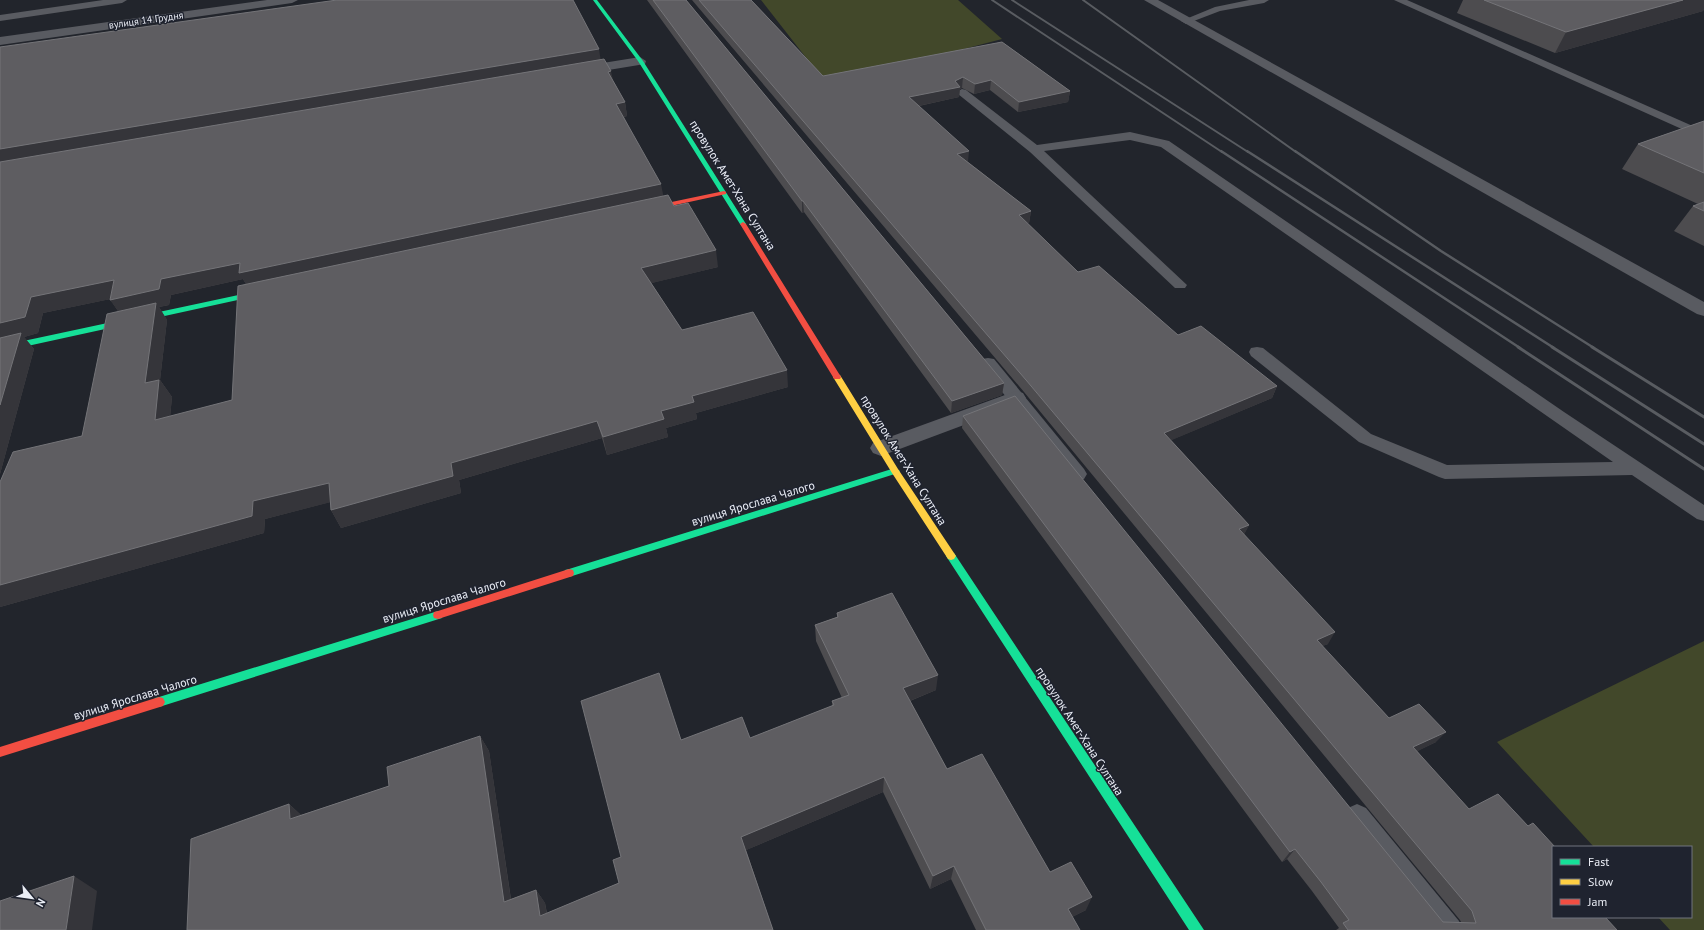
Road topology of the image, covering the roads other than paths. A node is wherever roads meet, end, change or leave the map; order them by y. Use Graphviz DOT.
graph roads {
  1 [pos="122,0"];
  2 [pos="292,0"];
  3 [pos="595,0"];
  4 [pos="1150,0"];
  5 [pos="1264,0"];
  6 [pos="1399,0"];
  7 [pos="0,18"];
  8 [pos="1186,21"];
  9 [pos="0,41"];
  10 [pos="640,61"];
  11 [pos="562,74"];
  12 [pos="962,92"];
  13 [pos="1704,135"];
  14 [pos="1034,149"];
  15 [pos="724,192"];
  16 [pos="630,213"];
  17 [pos="1180,285"];
  18 [pos="280,288"];
  19 [pos="1704,310"];
  20 [pos="0,349"];
  21 [pos="976,349"];
  22 [pos="1257,352"];
  23 [pos="1016,398"];
  24 [pos="881,448"];
  25 [pos="1636,468"];
  26 [pos="895,471"];
  27 [pos="1086,484"];
  28 [pos="1704,514"];
  29 [pos="0,752"];
  30 [pos="1347,804"];
  31 [pos="1197,930"];
  32 [pos="1450,930"];
  1 -- 7 [label="lane"];
  2 -- 9 [label="street, вулиця 14 Грудня"];
  3 -- 10 [label="street, провулок Амет-Хана Султана"];
  4 -- 8 [label="street"];
  5 -- 8 [label="lane"];
  6 -- 13 [label="lane"];
  8 -- 19 [label="street"];
  10 -- 11 [label="street"];
  10 -- 15 [label="street, провулок Амет-Хана Султана"];
  12 -- 14 [label="lane"];
  14 -- 17 [label="lane"];
  14 -- 25 [label="lane"];
  15 -- 16 [label="street"];
  15 -- 24 [label="street, провулок Амет-Хана Султана"];
  18 -- 20 [label="street"];
  21 -- 23 [label="lane"];
  22 -- 25 [label="lane"];
  23 -- 24 [label="street"];
  23 -- 27 [label="lane"];
  24 -- 26 [label="street, провулок Амет-Хана Султана"];
  25 -- 28 [label="lane"];
  26 -- 29 [label="street, вулиця Ярослава Чалого"];
  26 -- 31 [label="street, провулок Амет-Хана Султана"];
  30 -- 32 [label="lane"];
}
